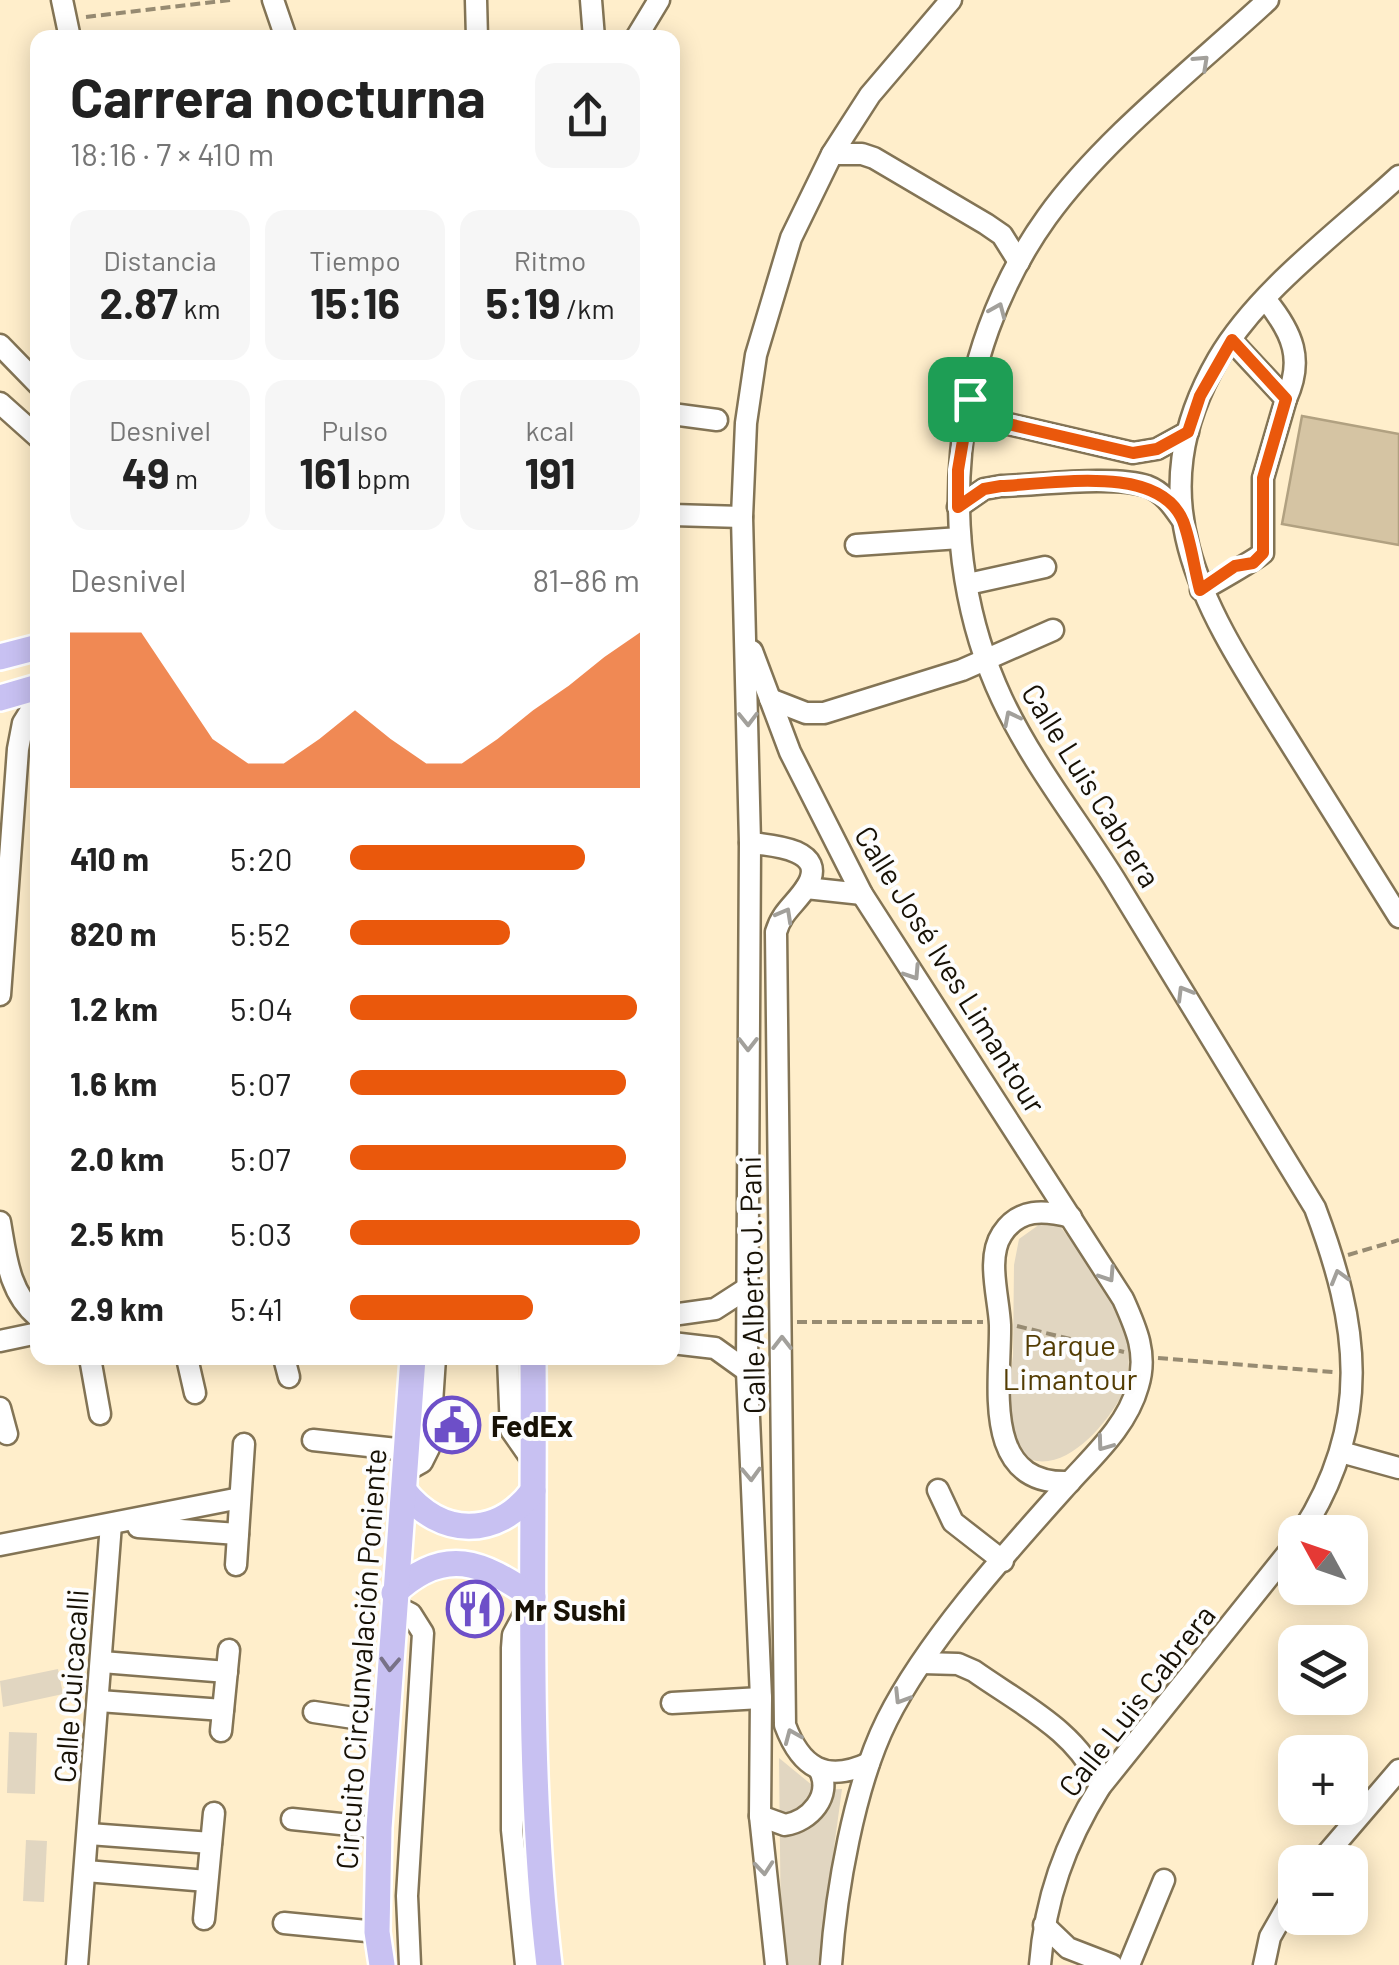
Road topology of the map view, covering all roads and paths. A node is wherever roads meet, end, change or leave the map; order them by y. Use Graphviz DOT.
graph roads {
  1 [pos="231,0"];
  2 [pos="273,0"];
  3 [pos="476,0"];
  4 [pos="591,0"];
  5 [pos="659,0"];
  6 [pos="952,0"];
  7 [pos="1268,0"];
  8 [pos="66,19"];
  9 [pos="283,30"];
  10 [pos="477,30"];
  11 [pos="593,30"];
  12 [pos="641,30"];
  13 [pos="832,154"];
  14 [pos="1399,176"];
  15 [pos="1019,262"];
  16 [pos="1266,300"];
  17 [pos="1232,340"];
  18 [pos="0,345"];
  19 [pos="30,376"];
  20 [pos="970,399"];
  21 [pos="1286,399"];
  22 [pos="0,403"];
  23 [pos="680,415"];
  24 [pos="717,420"];
  25 [pos="30,430"];
  26 [pos="1188,432"];
  27 [pos="958,507"];
  28 [pos="680,515"];
  29 [pos="742,516"];
  30 [pos="1182,520"];
  31 [pos="960,538"];
  32 [pos="856,545"];
  33 [pos="1045,566"];
  34 [pos="968,584"];
  35 [pos="1200,590"];
  36 [pos="1053,630"];
  37 [pos="746,635"];
  38 [pos="0,641"];
  39 [pos="30,647"];
  40 [pos="30,649"];
  41 [pos="0,657"];
  42 [pos="984,658"];
  43 [pos="30,690"];
  44 [pos="0,698"];
  45 [pos="770,700"];
  46 [pos="30,712"];
  47 [pos="750,843"];
  48 [pos="806,888"];
  49 [pos="1392,893"];
  50 [pos="862,894"];
  51 [pos="1399,916"];
  52 [pos="0,995"];
  53 [pos="1070,1217"];
  54 [pos="0,1222"];
  55 [pos="1399,1240"];
  56 [pos="1334,1260"];
  57 [pos="746,1288"];
  58 [pos="30,1309"];
  59 [pos="680,1313"];
  60 [pos="804,1322"];
  61 [pos="1000,1322"];
  62 [pos="30,1335"];
  63 [pos="0,1341"];
  64 [pos="680,1344"];
  65 [pos="1144,1357"];
  66 [pos="91,1365"];
  67 [pos="189,1365"];
  68 [pos="413,1365"];
  69 [pos="434,1365"];
  70 [pos="529,1365"];
  71 [pos="747,1371"];
  72 [pos="1352,1373"];
  73 [pos="195,1392"];
  74 [pos="0,1408"];
  75 [pos="100,1414"];
  76 [pos="7,1434"];
  77 [pos="314,1440"];
  78 [pos="244,1444"];
  79 [pos="1342,1452"];
  80 [pos="1399,1468"];
  81 [pos="405,1471"];
  82 [pos="1070,1482"];
  83 [pos="938,1490"];
  84 [pos="532,1491"];
  85 [pos="240,1498"];
  86 [pos="1312,1515"];
  87 [pos="112,1524"];
  88 [pos="238,1534"];
  89 [pos="0,1545"];
  90 [pos="1003,1561"];
  91 [pos="236,1565"];
  92 [pos="1278,1565"];
  93 [pos="533,1597"];
  94 [pos="393,1599"];
  95 [pos="228,1650"];
  96 [pos="102,1662"];
  97 [pos="922,1663"];
  98 [pos="227,1672"];
  99 [pos="761,1698"];
  100 [pos="100,1701"];
  101 [pos="672,1703"];
  102 [pos="314,1712"];
  103 [pos="387,1723"];
  104 [pos="869,1763"];
  105 [pos="1399,1770"];
  106 [pos="820,1771"];
  107 [pos="1100,1787"];
  108 [pos="214,1812"];
  109 [pos="760,1816"];
  110 [pos="292,1820"];
  111 [pos="379,1828"];
  112 [pos="89,1834"];
  113 [pos="211,1843"];
  114 [pos="1335,1845"];
  115 [pos="86,1871"];
  116 [pos="1164,1880"];
  117 [pos="207,1881"];
  118 [pos="204,1919"];
  119 [pos="284,1924"];
  120 [pos="1278,1924"];
  121 [pos="1044,1926"];
  122 [pos="377,1932"];
  123 [pos="1261,1964"];
  124 [pos="77,1965"];
  125 [pos="382,1965"];
  126 [pos="410,1965"];
  127 [pos="526,1965"];
  128 [pos="549,1965"];
  129 [pos="776,1965"];
  130 [pos="831,1965"];
  131 [pos="1040,1965"];
  132 [pos="1112,1965"];
  133 [pos="1129,1965"];
  1 -- 8 [label="path"];
  2 -- 9 [label="street"];
  3 -- 10 [label="street"];
  4 -- 11 [label="street"];
  5 -- 12 [label="street"];
  6 -- 13 [label="street, Calle Alberto J. Pani"];
  15 -- 7 [label="street, Calle Luis Cabrera, one-way"];
  13 -- 15 [label="street"];
  13 -- 29 [label="street, Calle Alberto J. Pani"];
  14 -- 16 [label="street"];
  20 -- 15 [label="street, Calle Luis Cabrera, one-way"];
  16 -- 17 [label="street"];
  16 -- 21 [label="street"];
  17 -- 21 [label="street"];
  17 -- 26 [label="street"];
  18 -- 19 [label="street"];
  20 -- 26 [label="street"];
  20 -- 27 [label="street, Calle Luis Cabrera"];
  21 -- 35 [label="street"];
  22 -- 25 [label="street"];
  23 -- 24 [label="street"];
  26 -- 30 [label="street"];
  27 -- 30 [label="street"];
  27 -- 31 [label="street, Calle Luis Cabrera"];
  28 -- 29 [label="street"];
  29 -- 37 [label="street, Calle Alberto J. Pani"];
  30 -- 35 [label="street"];
  31 -- 32 [label="street"];
  31 -- 34 [label="street, Calle Luis Cabrera"];
  33 -- 34 [label="street"];
  34 -- 42 [label="street, Calle Luis Cabrera"];
  35 -- 49 [label="street"];
  36 -- 42 [label="street"];
  37 -- 45 [label="street, Calle José Ives Limantour"];
  37 -- 47 [label="street, Calle Alberto J. Pani, one-way"];
  38 -- 39 [label="street"];
  40 -- 41 [label="main road"];
  42 -- 45 [label="street"];
  56 -- 42 [label="street, Calle Luis Cabrera, one-way"];
  43 -- 44 [label="main road"];
  45 -- 50 [label="street, Calle José Ives Limantour"];
  46 -- 52 [label="street"];
  47 -- 48 [label="street"];
  47 -- 57 [label="street, Calle Alberto J. Pani, one-way"];
  48 -- 50 [label="street"];
  106 -- 48 [label="street, Calle Alberto J. Pani, one-way"];
  49 -- 51 [label="street"];
  50 -- 53 [label="street, Calle José Ives Limantour, one-way"];
  53 -- 61 [label="street"];
  53 -- 65 [label="street, Calle José Ives Limantour, one-way"];
  54 -- 58 [label="street"];
  55 -- 56 [label="path"];
  72 -- 56 [label="street, Calle Luis Cabrera, one-way"];
  57 -- 59 [label="street"];
  57 -- 71 [label="street, Calle Alberto J. Pani"];
  60 -- 61 [label="path"];
  61 -- 65 [label="path"];
  61 -- 82 [label="street"];
  62 -- 63 [label="street"];
  64 -- 71 [label="street"];
  65 -- 72 [label="path"];
  65 -- 82 [label="street, one-way"];
  66 -- 75 [label="street"];
  67 -- 73 [label="street"];
  68 -- 81 [label="main road, Circuito Circunvalación Poniente"];
  69 -- 81 [label="street"];
  70 -- 84 [label="main road"];
  71 -- 99 [label="street, Calle Alberto J. Pani, one-way"];
  72 -- 79 [label="street, Calle Luis Cabrera"];
  74 -- 76 [label="street"];
  77 -- 81 [label="street"];
  78 -- 85 [label="street"];
  79 -- 80 [label="street"];
  79 -- 86 [label="street, Calle Luis Cabrera"];
  81 -- 84 [label="main road"];
  81 -- 94 [label="main road, Circuito Circunvalación Poniente"];
  82 -- 90 [label="street"];
  83 -- 90 [label="street"];
  84 -- 93 [label="main road"];
  85 -- 87 [label="street"];
  85 -- 88 [label="street"];
  87 -- 88 [label="street"];
  87 -- 89 [label="street"];
  87 -- 96 [label="street, Calle Cuicacalli"];
  88 -- 91 [label="street"];
  90 -- 97 [label="street"];
  92 -- 107 [label="street, Calle Luis Cabrera"];
  93 -- 94 [label="main road"];
  93 -- 127 [label="street"];
  93 -- 128 [label="main road"];
  94 -- 103 [label="main road, Circuito Circunvalación Poniente, one-way"];
  94 -- 126 [label="street"];
  95 -- 98 [label="street"];
  96 -- 98 [label="street"];
  96 -- 100 [label="street, Calle Cuicacalli"];
  97 -- 104 [label="street, one-way"];
  97 -- 107 [label="street"];
  98 -- 100 [label="street"];
  99 -- 101 [label="street"];
  99 -- 109 [label="street, Calle Alberto J. Pani"];
  100 -- 112 [label="street, Calle Cuicacalli"];
  102 -- 103 [label="street"];
  103 -- 111 [label="main road, Circuito Circunvalación Poniente"];
  104 -- 106 [label="street"];
  104 -- 130 [label="street"];
  105 -- 114 [label="street"];
  106 -- 109 [label="street"];
  107 -- 121 [label="street, Calle Luis Cabrera"];
  108 -- 113 [label="street"];
  109 -- 129 [label="street, Calle Alberto J. Pani, one-way"];
  110 -- 111 [label="street"];
  111 -- 122 [label="main road, Circuito Circunvalación Poniente"];
  112 -- 113 [label="street"];
  112 -- 115 [label="street, Calle Cuicacalli"];
  113 -- 117 [label="street"];
  115 -- 117 [label="street"];
  115 -- 124 [label="street, Calle Cuicacalli"];
  116 -- 133 [label="street"];
  117 -- 118 [label="street"];
  119 -- 122 [label="street"];
  120 -- 123 [label="street"];
  121 -- 131 [label="street, Calle Luis Cabrera"];
  121 -- 132 [label="street"];
  122 -- 125 [label="main road, Circuito Circunvalación Poniente"];
}
